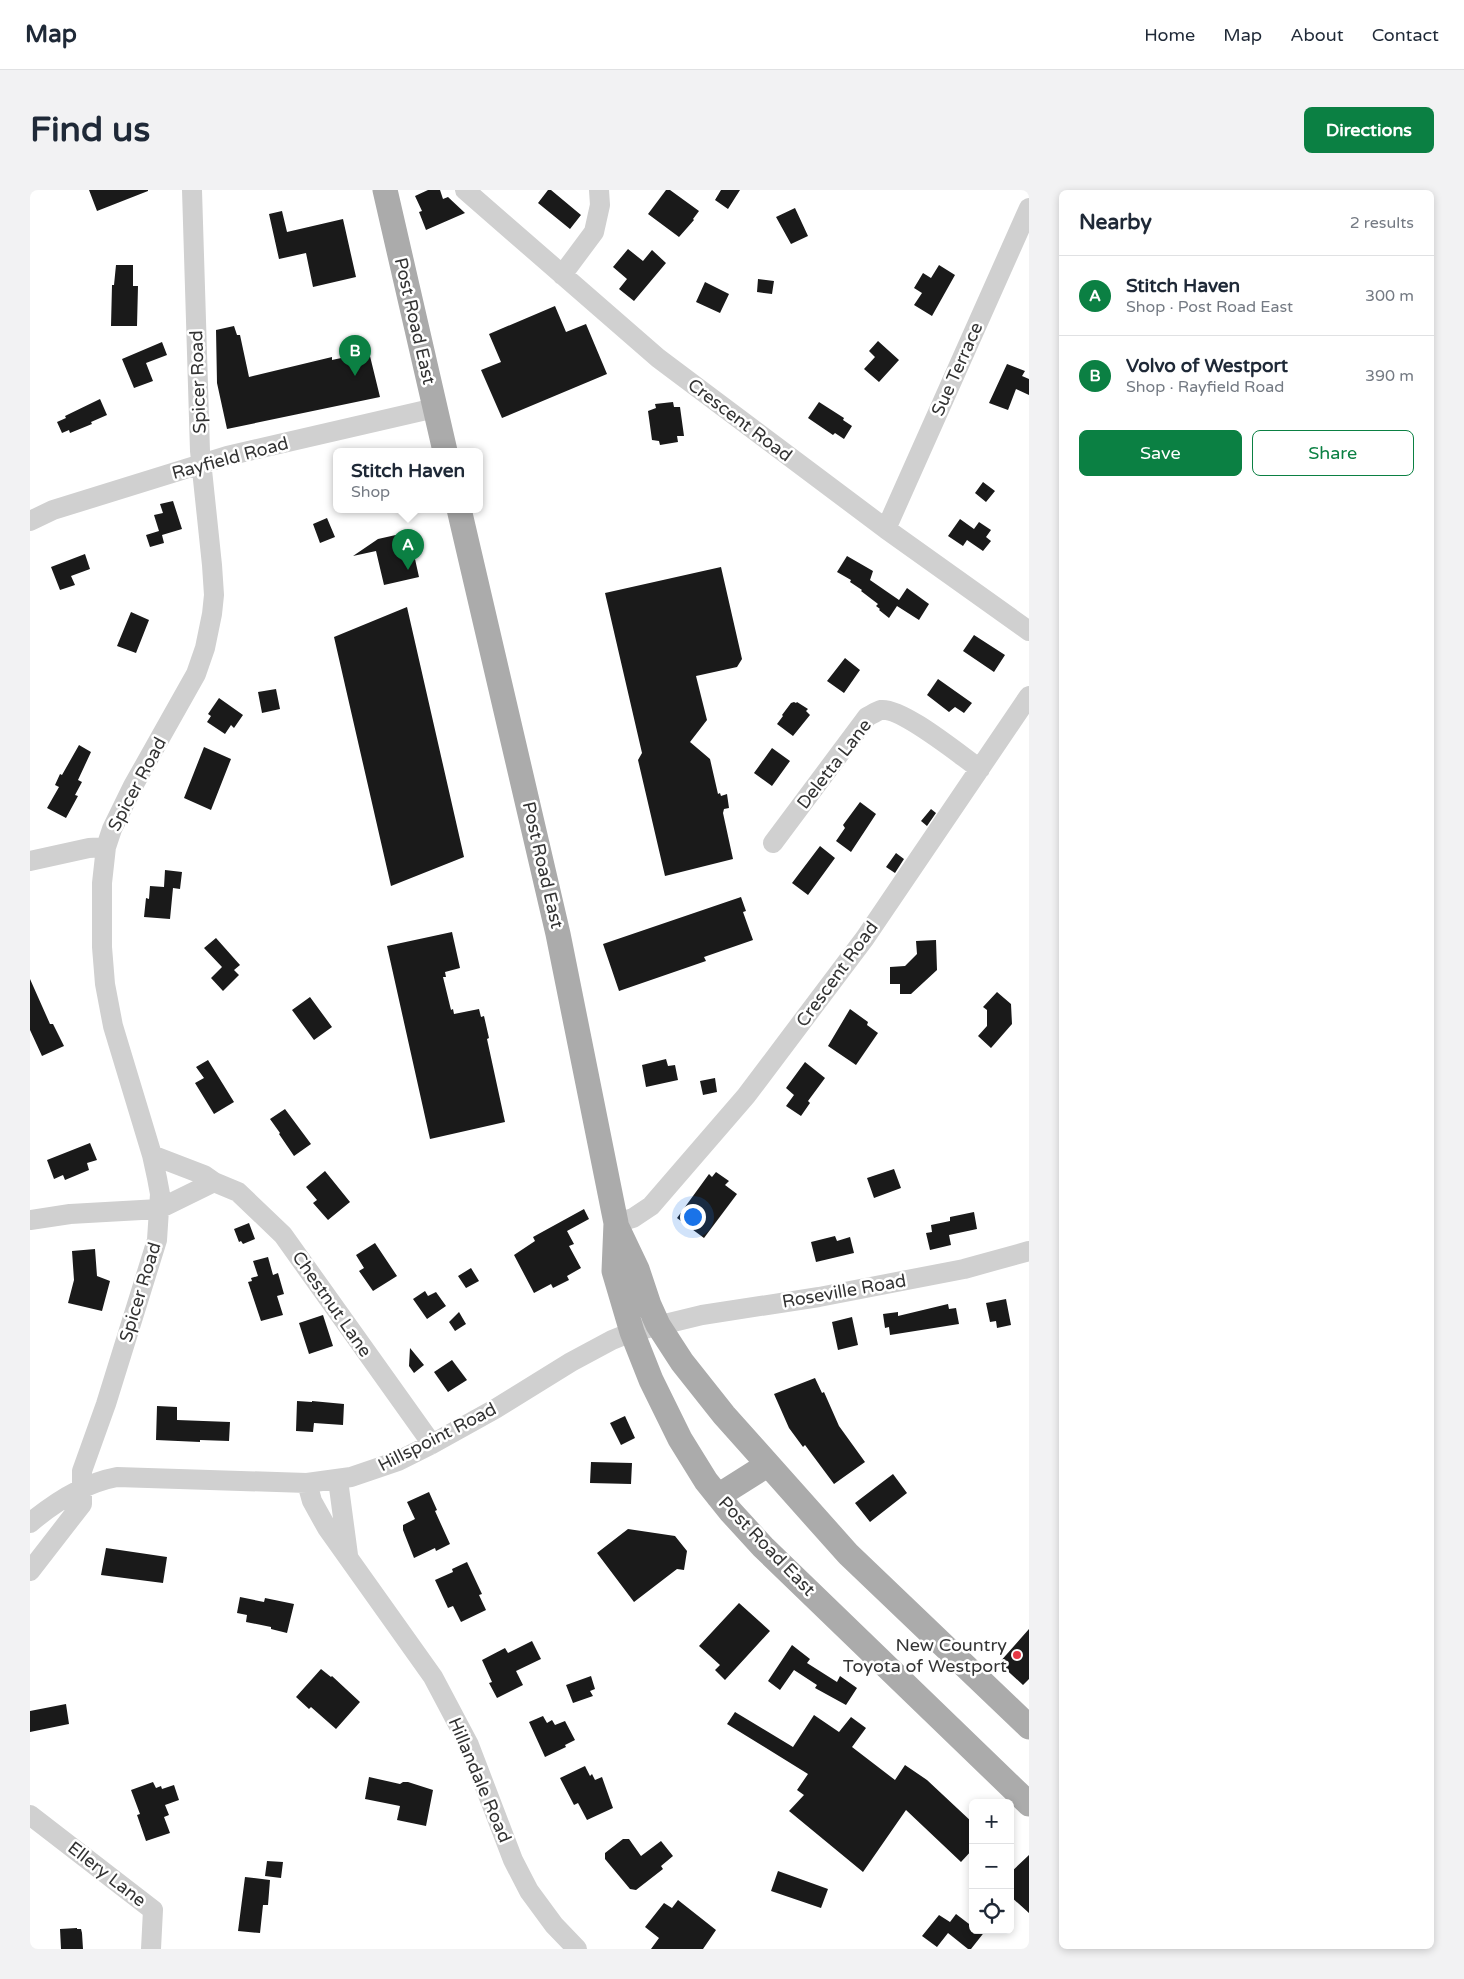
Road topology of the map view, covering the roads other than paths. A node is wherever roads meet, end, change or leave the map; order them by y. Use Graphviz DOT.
graph roads {
  1 [pos="192,190"];
  2 [pos="385,190"];
  3 [pos="465,190"];
  4 [pos="599,190"];
  5 [pos="1029,208"];
  6 [pos="562,275"];
  7 [pos="435,408"];
  8 [pos="444,448"];
  9 [pos="201,465"];
  10 [pos="459,513"];
  11 [pos="30,521"];
  12 [pos="886,529"];
  13 [pos="1029,630"];
  14 [pos="1029,696"];
  15 [pos="980,769"];
  16 [pos="773,843"];
  17 [pos="106,847"];
  18 [pos="30,861"];
  19 [pos="152,1155"];
  20 [pos="214,1182"];
  21 [pos="159,1209"];
  22 [pos="30,1220"];
  23 [pos="616,1223"];
  24 [pos="1029,1251"];
  25 [pos="658,1325"];
  26 [pos="632,1332"];
  27 [pos="432,1444"];
  28 [pos="767,1465"];
  29 [pos="338,1480"];
  30 [pos="307,1483"];
  31 [pos="82,1490"];
  32 [pos="718,1496"];
  33 [pos="30,1523"];
  34 [pos="349,1560"];
  35 [pos="30,1571"];
  36 [pos="1029,1727"];
  37 [pos="1029,1804"];
  38 [pos="30,1815"];
  39 [pos="151,1949"];
  40 [pos="577,1949"];
  1 -- 9 [label="street, Spicer Road"];
  2 -- 7 [label="main road, Post Road East"];
  3 -- 6 [label="street, Crescent Road"];
  4 -- 6 [label="street"];
  5 -- 12 [label="street, Sue Terrace"];
  6 -- 12 [label="street, Crescent Road"];
  7 -- 8 [label="main road, Post Road East"];
  7 -- 9 [label="street, Rayfield Road"];
  9 -- 11 [label="street, Rayfield Road"];
  9 -- 17 [label="street, Spicer Road"];
  10 -- 23 [label="main road, Post Road East"];
  12 -- 13 [label="street, Crescent Road"];
  14 -- 15 [label="street, Crescent Road"];
  15 -- 16 [label="street, Deletta Lane"];
  15 -- 23 [label="street, Crescent Road"];
  17 -- 18 [label="street"];
  17 -- 19 [label="street, Spicer Road"];
  19 -- 20 [label="street, Chestnut Lane"];
  19 -- 21 [label="street, Spicer Road"];
  20 -- 21 [label="street"];
  20 -- 27 [label="street, Chestnut Lane"];
  21 -- 22 [label="street"];
  21 -- 31 [label="street, Spicer Road"];
  23 -- 25 [label="main road, Post Road East"];
  23 -- 26 [label="main road, Post Road East"];
  24 -- 25 [label="street, Roseville Road"];
  25 -- 26 [label="street, Hillspoint Road"];
  25 -- 28 [label="main road, Post Road East"];
  26 -- 27 [label="street, Hillspoint Road"];
  26 -- 32 [label="main road, Post Road East"];
  27 -- 29 [label="street, Hillspoint Road"];
  28 -- 32 [label="main road"];
  28 -- 36 [label="main road, Post Road East"];
  29 -- 30 [label="street, Hillspoint Road"];
  29 -- 34 [label="street, Hillandale Road"];
  30 -- 31 [label="street, Hillspoint Road"];
  30 -- 34 [label="street, Hillandale Road"];
  31 -- 33 [label="street, Hillspoint Road"];
  31 -- 35 [label="street, Spicer Road"];
  32 -- 37 [label="main road, Post Road East"];
  34 -- 40 [label="street, Hillandale Road"];
  38 -- 39 [label="street, Ellery Lane"];
}
